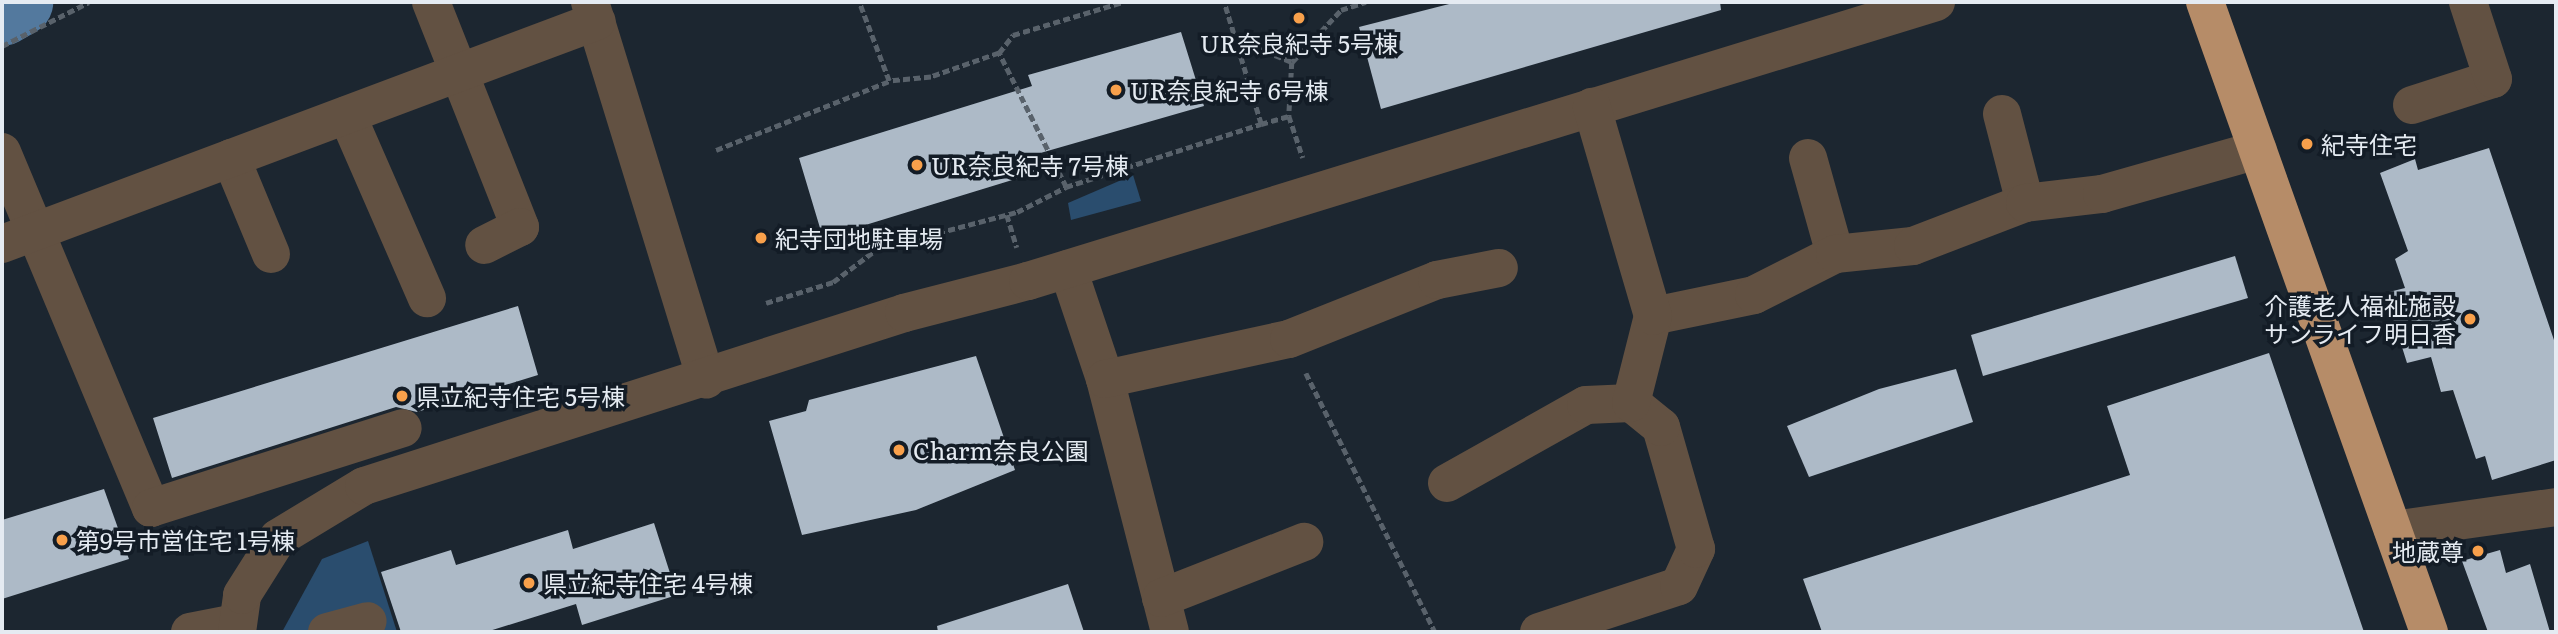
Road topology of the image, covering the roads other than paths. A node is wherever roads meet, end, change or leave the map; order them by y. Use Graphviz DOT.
graph roads {
  1 [pos="431,2"];
  2 [pos="1936,2"];
  3 [pos="2205,2"];
  4 [pos="2468,2"];
  5 [pos="594,11"];
  6 [pos="456,74"];
  7 [pos="2412,105"];
  8 [pos="1591,107"];
  9 [pos="2002,114"];
  10 [pos="347,115"];
  11 [pos="2258,150"];
  12 [pos="2,152"];
  13 [pos="231,158"];
  14 [pos="1808,158"];
  15 [pos="2025,203"];
  16 [pos="39,230"];
  17 [pos="2,244"];
  18 [pos="484,245"];
  19 [pos="271,254"];
  20 [pos="1835,254"];
  21 [pos="1499,268"];
  22 [pos="1068,269"];
  23 [pos="427,298"];
  24 [pos="1653,316"];
  25 [pos="1105,379"];
  26 [pos="706,380"];
  27 [pos="1631,403"];
  28 [pos="403,428"];
  29 [pos="1447,483"];
  30 [pos="2556,507"];
  31 [pos="2393,530"];
  32 [pos="1304,542"];
  33 [pos="1165,615"];
  34 [pos="368,621"];
  35 [pos="237,628"];
  36 [pos="190,632"];
  37 [pos="327,632"];
  38 [pos="1539,632"];
  39 [pos="2429,632"];
  1 -- 6 [label="street"];
  2 -- 8 [label="street"];
  3 -- 11 [label="highway"];
  4 -- 7 [label="street"];
  5 -- 6 [label="street"];
  5 -- 26 [label="street"];
  6 -- 10 [label="street"];
  6 -- 18 [label="street"];
  8 -- 22 [label="street"];
  8 -- 24 [label="street"];
  9 -- 15 [label="street"];
  10 -- 13 [label="street"];
  10 -- 23 [label="street"];
  11 -- 15 [label="street"];
  11 -- 31 [label="highway"];
  12 -- 16 [label="street"];
  13 -- 16 [label="street"];
  13 -- 19 [label="street"];
  14 -- 20 [label="street"];
  15 -- 20 [label="street"];
  16 -- 17 [label="street"];
  16 -- 28 [label="street"];
  20 -- 24 [label="street"];
  21 -- 25 [label="street"];
  22 -- 25 [label="street"];
  22 -- 26 [label="street"];
  24 -- 27 [label="street"];
  25 -- 33 [label="street"];
  26 -- 35 [label="street"];
  27 -- 29 [label="street"];
  27 -- 38 [label="street"];
  30 -- 31 [label="street"];
  31 -- 39 [label="highway"];
  32 -- 33 [label="street"];
  34 -- 37 [label="street"];
  35 -- 36 [label="street"];
}
